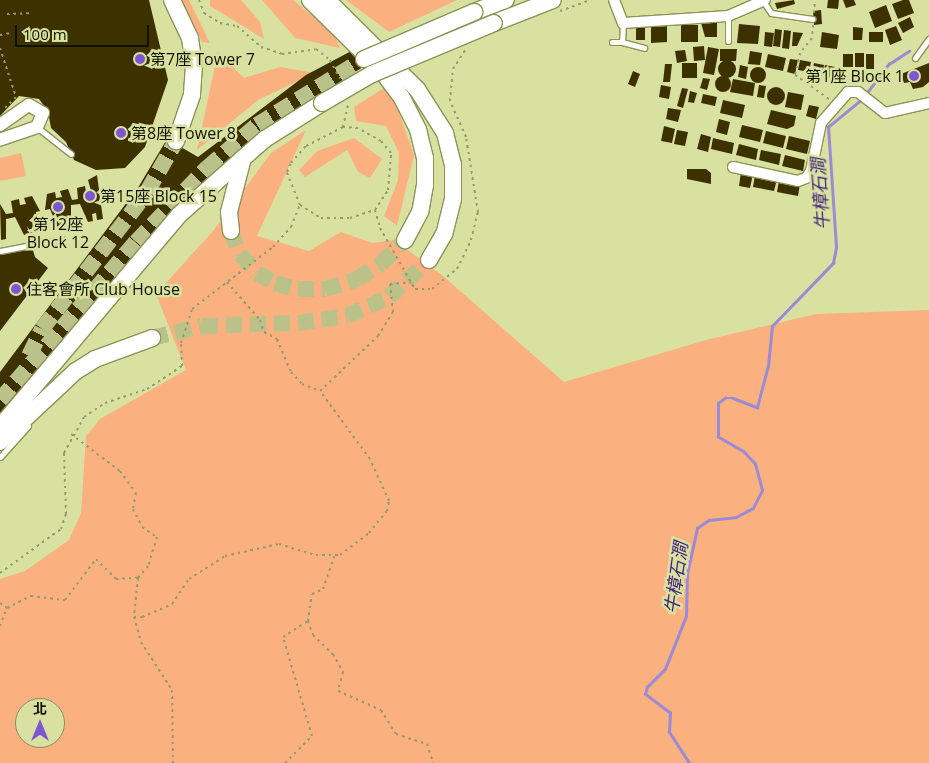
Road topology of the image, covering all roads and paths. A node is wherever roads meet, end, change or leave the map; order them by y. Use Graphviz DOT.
graph roads {
  1 [pos="172,0"];
  2 [pos="199,0"];
  3 [pos="310,0"];
  4 [pos="327,0"];
  5 [pos="506,0"];
  6 [pos="591,0"];
  7 [pos="614,0"];
  8 [pos="815,0"];
  9 [pos="764,1"];
  10 [pos="554,6"];
  11 [pos="30,13"];
  12 [pos="7,14"];
  13 [pos="728,16"];
  14 [pos="813,19"];
  15 [pos="622,23"];
  16 [pos="11,33"];
  17 [pos="0,35"];
  18 [pos="728,40"];
  19 [pos="612,42"];
  20 [pos="622,42"];
  21 [pos="928,42"];
  22 [pos="473,44"];
  23 [pos="0,48"];
  24 [pos="644,48"];
  25 [pos="915,58"];
  26 [pos="364,59"];
  27 [pos="342,83"];
  28 [pos="350,98"];
  29 [pos="929,103"];
  30 [pos="19,104"];
  31 [pos="834,104"];
  32 [pos="0,125"];
  33 [pos="37,127"];
  34 [pos="343,127"];
  35 [pos="0,140"];
  36 [pos="176,141"];
  37 [pos="71,154"];
  38 [pos="242,158"];
  39 [pos="733,167"];
  40 [pos="300,205"];
  41 [pos="375,210"];
  42 [pos="231,231"];
  43 [pos="63,239"];
  44 [pos="405,240"];
  45 [pos="0,251"];
  46 [pos="429,260"];
  47 [pos="227,282"];
  48 [pos="411,282"];
  49 [pos="152,338"];
  50 [pos="66,378"];
  51 [pos="320,391"];
  52 [pos="2,432"];
  53 [pos="71,434"];
  54 [pos="0,457"];
  55 [pos="335,555"];
  56 [pos="0,573"];
  57 [pos="138,578"];
  58 [pos="0,603"];
  59 [pos="7,608"];
  60 [pos="134,617"];
  61 [pos="308,621"];
  62 [pos="0,626"];
  63 [pos="173,763"];
  64 [pos="285,763"];
  65 [pos="433,763"];
  1 -- 36 [label="main road"];
  2 -- 27 [label="path"];
  3 -- 44 [label="main road"];
  4 -- 46 [label="main road"];
  5 -- 26 [label="main road, bridge"];
  6 -- 10 [label="path"];
  7 -- 15 [label="street"];
  8 -- 14 [label="path"];
  9 -- 13 [label="street"];
  9 -- 14 [label="lane"];
  10 -- 38 [label="main road, bridge"];
  11 -- 12 [label="path"];
  13 -- 15 [label="street"];
  13 -- 18 [label="lane"];
  14 -- 31 [label="path"];
  15 -- 20 [label="lane"];
  16 -- 17 [label="path"];
  19 -- 20 [label="lane"];
  20 -- 24 [label="lane"];
  21 -- 25 [label="lane"];
  22 -- 48 [label="path"];
  23 -- 30 [label="path"];
  28 -- 34 [label="path"];
  29 -- 31 [label="street"];
  30 -- 32 [label="street"];
  30 -- 33 [label="street"];
  31 -- 39 [label="street"];
  33 -- 35 [label="street"];
  33 -- 37 [label="lane"];
  34 -- 40 [label="path"];
  34 -- 41 [label="path"];
  38 -- 42 [label="main road"];
  38 -- 52 [label="main road"];
  40 -- 41 [label="path"];
  40 -- 47 [label="path"];
  41 -- 48 [label="path"];
  43 -- 45 [label="lane"];
  47 -- 51 [label="path"];
  47 -- 53 [label="path"];
  48 -- 51 [label="path"];
  49 -- 50 [label="main road"];
  50 -- 52 [label="main road"];
  50 -- 54 [label="lane"];
  51 -- 55 [label="path"];
  53 -- 56 [label="path"];
  53 -- 57 [label="path"];
  55 -- 60 [label="path"];
  55 -- 61 [label="path"];
  57 -- 59 [label="path"];
  57 -- 60 [label="path"];
  58 -- 59 [label="path"];
  59 -- 62 [label="path"];
  60 -- 63 [label="path"];
  61 -- 64 [label="path"];
  61 -- 65 [label="path"];
}
